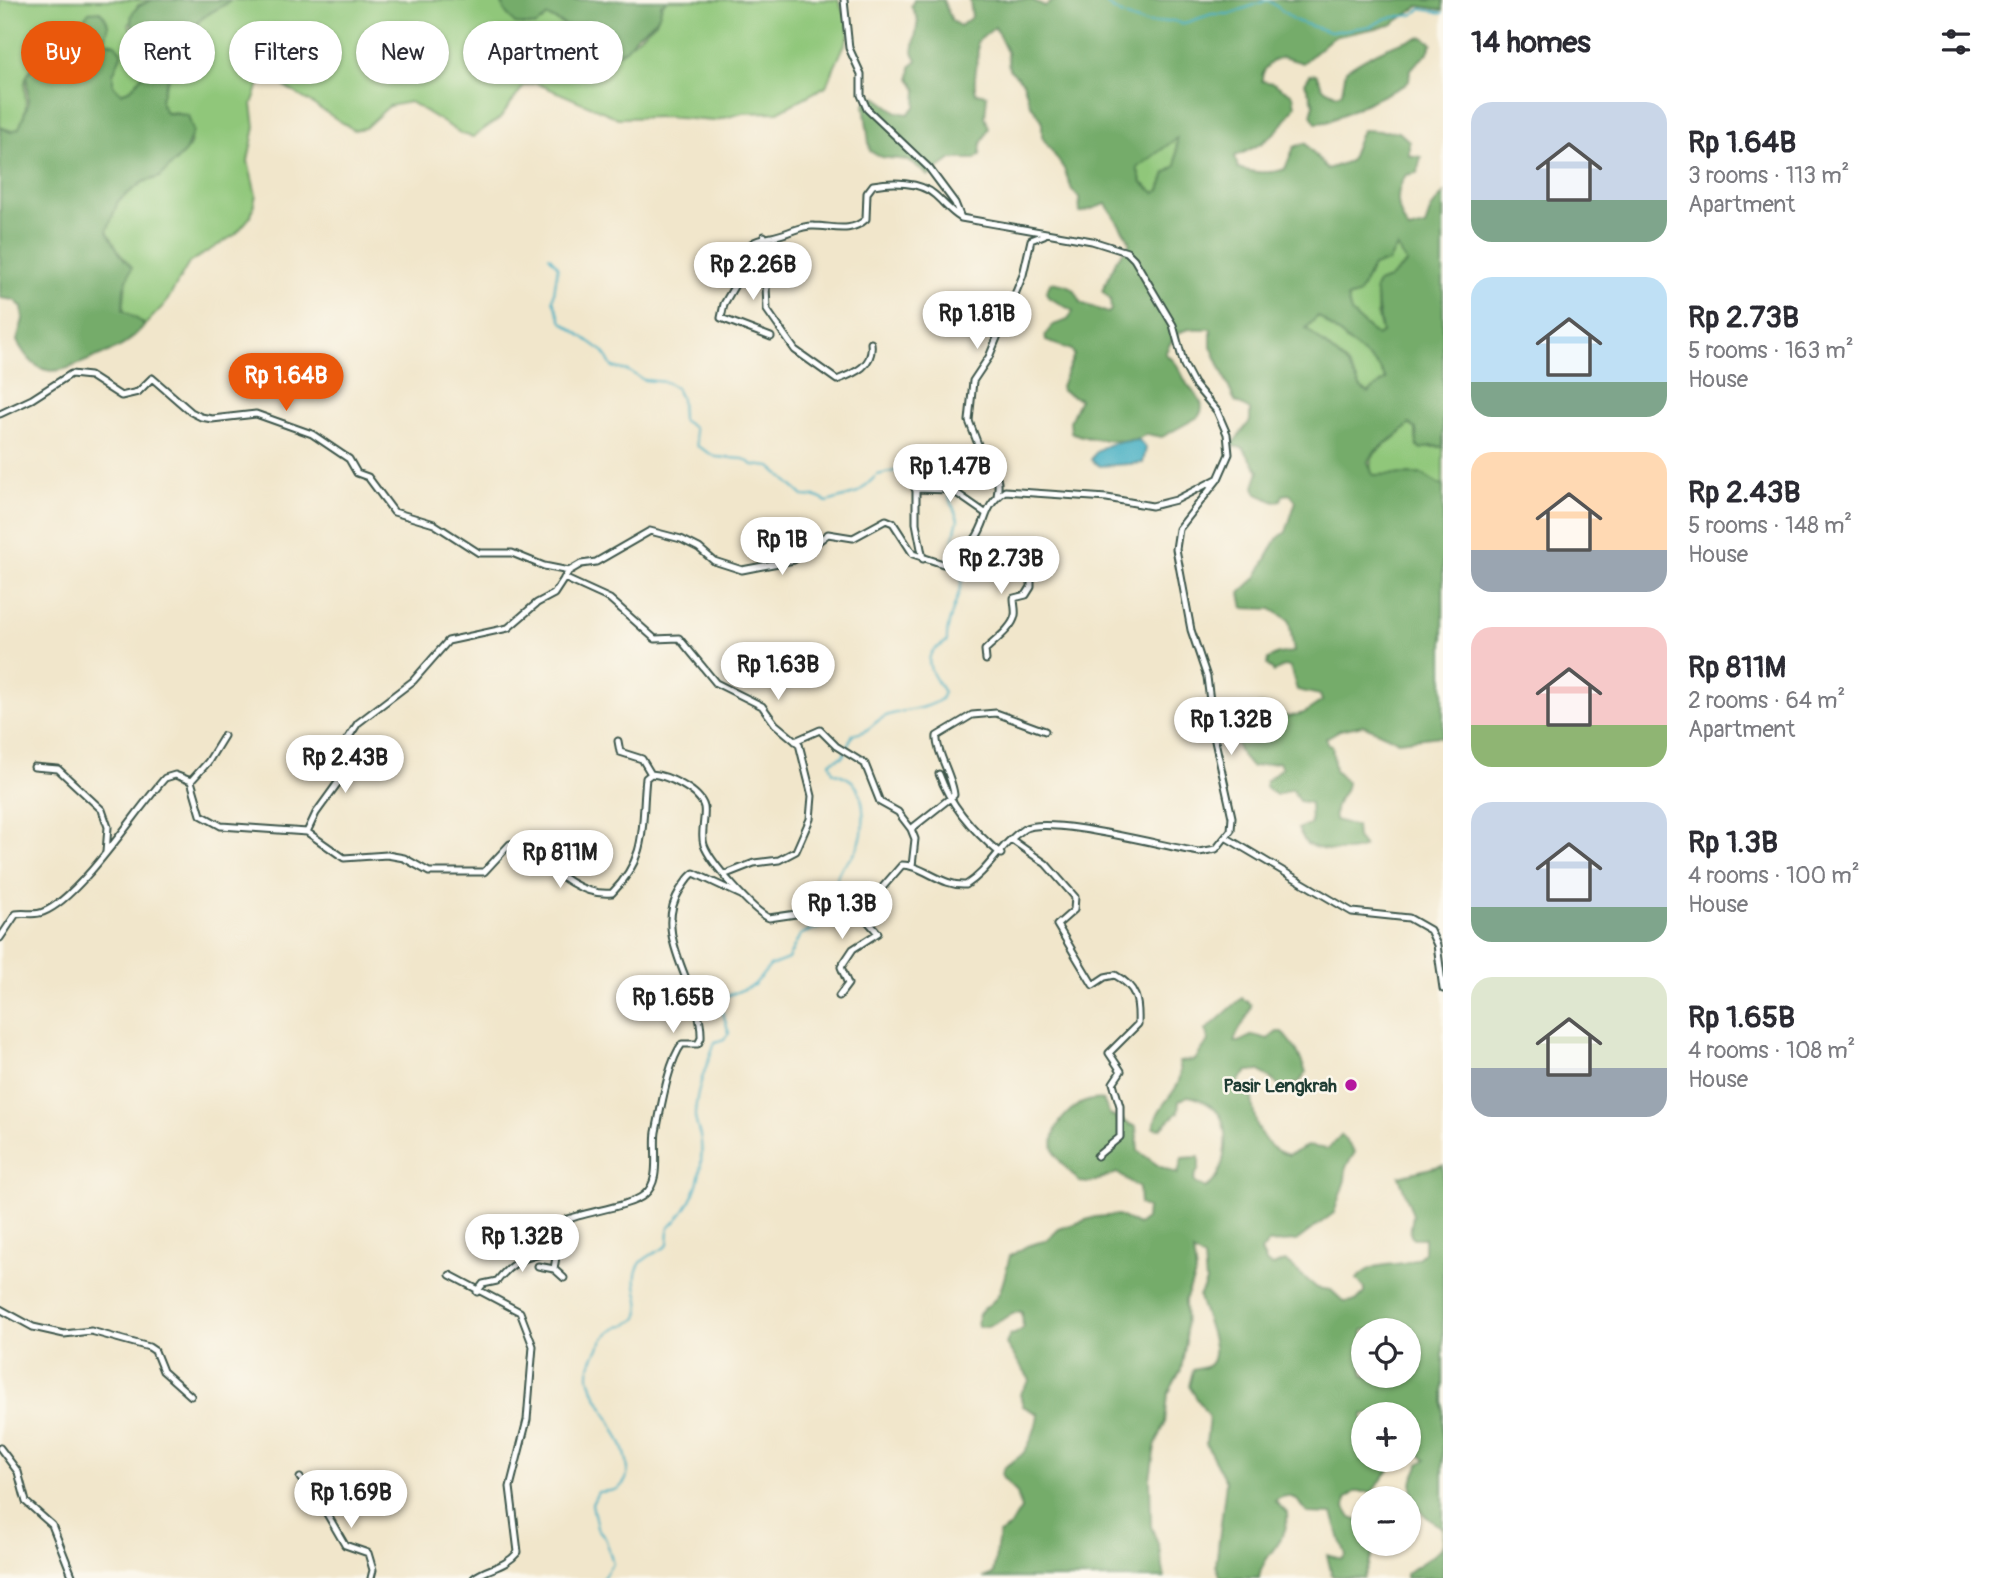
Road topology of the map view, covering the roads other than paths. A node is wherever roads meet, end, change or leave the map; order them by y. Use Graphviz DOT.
graph roads {
  1 [pos="844,0"];
  2 [pos="961,218"];
  3 [pos="1024,230"];
  4 [pos="1054,234"];
  5 [pos="764,236"];
  6 [pos="1029,244"];
  7 [pos="771,337"];
  8 [pos="871,343"];
  9 [pos="0,414"];
  10 [pos="909,466"];
  11 [pos="1218,479"];
  12 [pos="915,489"];
  13 [pos="997,496"];
  14 [pos="985,513"];
  15 [pos="964,551"];
  16 [pos="923,559"];
  17 [pos="569,571"];
  18 [pos="564,578"];
  19 [pos="986,660"];
  20 [pos="1045,731"];
  21 [pos="223,736"];
  22 [pos="618,740"];
  23 [pos="795,741"];
  24 [pos="34,767"];
  25 [pos="650,774"];
  26 [pos="939,774"];
  27 [pos="191,781"];
  28 [pos="951,799"];
  29 [pos="911,829"];
  30 [pos="307,832"];
  31 [pos="1227,838"];
  32 [pos="1012,840"];
  33 [pos="106,852"];
  34 [pos="1000,854"];
  35 [pos="912,866"];
  36 [pos="726,874"];
  37 [pos="746,899"];
  38 [pos="865,903"];
  39 [pos="0,938"];
  40 [pos="1443,989"];
  41 [pos="839,996"];
  42 [pos="1097,1156"];
  43 [pos="557,1251"];
  44 [pos="538,1266"];
  45 [pos="554,1269"];
  46 [pos="450,1275"];
  47 [pos="564,1278"];
  48 [pos="477,1292"];
  49 [pos="0,1309"];
  50 [pos="191,1396"];
  51 [pos="0,1448"];
  52 [pos="300,1478"];
  53 [pos="73,1578"];
  54 [pos="371,1578"];
  55 [pos="474,1578"];
  1 -- 2 [label="street"];
  2 -- 3 [label="street"];
  2 -- 5 [label="street"];
  3 -- 4 [label="street"];
  3 -- 6 [label="street"];
  4 -- 6 [label="street"];
  4 -- 11 [label="street"];
  5 -- 7 [label="street"];
  5 -- 8 [label="street"];
  6 -- 13 [label="street"];
  9 -- 17 [label="street"];
  10 -- 12 [label="street"];
  11 -- 13 [label="street"];
  11 -- 31 [label="street"];
  12 -- 14 [label="street"];
  12 -- 16 [label="street"];
  13 -- 14 [label="street"];
  14 -- 15 [label="street"];
  15 -- 16 [label="street"];
  15 -- 19 [label="street"];
  16 -- 17 [label="street"];
  17 -- 18 [label="street"];
  18 -- 23 [label="street"];
  18 -- 30 [label="street"];
  20 -- 28 [label="street"];
  21 -- 27 [label="street"];
  22 -- 25 [label="street"];
  23 -- 29 [label="street"];
  23 -- 36 [label="street"];
  24 -- 33 [label="street"];
  25 -- 30 [label="street"];
  25 -- 36 [label="street"];
  26 -- 28 [label="street"];
  27 -- 30 [label="street"];
  27 -- 33 [label="street"];
  28 -- 29 [label="street"];
  28 -- 34 [label="street"];
  29 -- 35 [label="street"];
  31 -- 32 [label="street"];
  31 -- 40 [label="street"];
  32 -- 34 [label="street"];
  32 -- 42 [label="street"];
  33 -- 39 [label="street"];
  34 -- 35 [label="street"];
  35 -- 38 [label="street"];
  36 -- 37 [label="street"];
  37 -- 38 [label="street"];
  37 -- 43 [label="street"];
  38 -- 41 [label="street"];
  43 -- 45 [label="street"];
  43 -- 48 [label="street"];
  44 -- 45 [label="street"];
  45 -- 47 [label="street"];
  46 -- 48 [label="street"];
  48 -- 55 [label="street"];
  49 -- 50 [label="street"];
  51 -- 53 [label="street"];
  52 -- 54 [label="street"];
}
